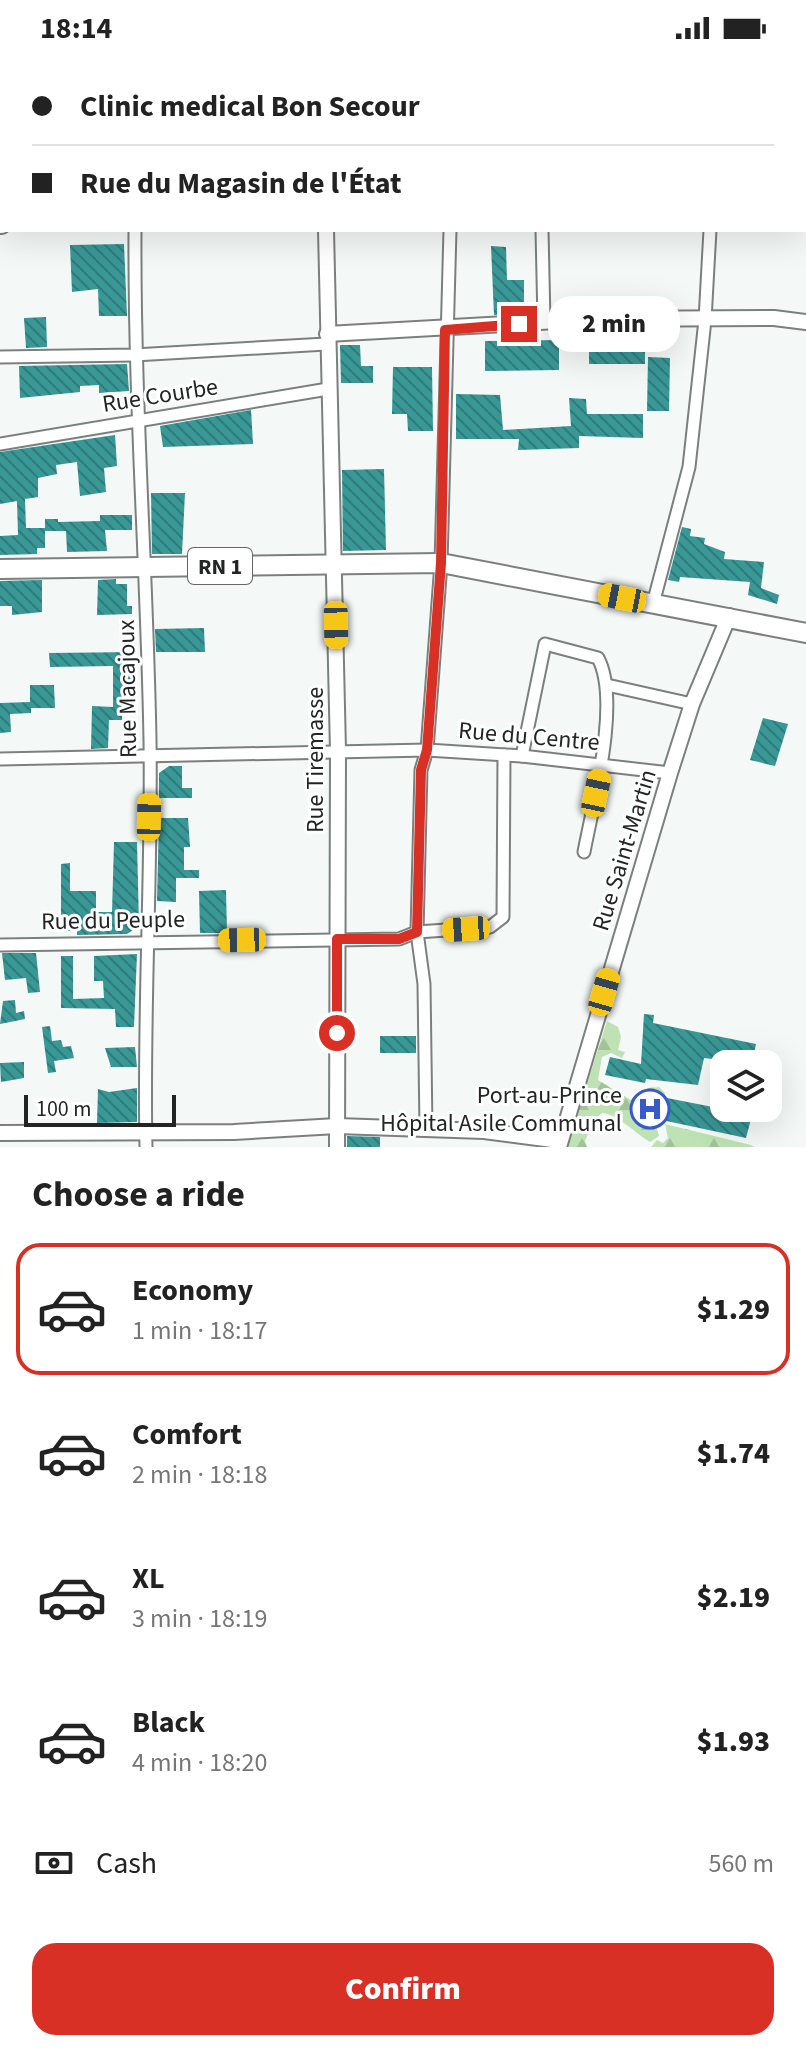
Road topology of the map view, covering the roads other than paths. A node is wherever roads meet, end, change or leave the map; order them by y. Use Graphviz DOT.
graph roads {
  1 [pos="135,232"];
  2 [pos="326,232"];
  3 [pos="450,232"];
  4 [pos="542,232"];
  5 [pos="710,232"];
  6 [pos="705,320"];
  7 [pos="544,322"];
  8 [pos="806,322"];
  9 [pos="445,330"];
  10 [pos="326,339"];
  11 [pos="134,355"];
  12 [pos="0,357"];
  13 [pos="328,389"];
  14 [pos="138,421"];
  15 [pos="0,444"];
  16 [pos="335,563"];
  17 [pos="441,563"];
  18 [pos="147,568"];
  19 [pos="0,569"];
  20 [pos="653,604"];
  21 [pos="729,616"];
  22 [pos="806,633"];
  23 [pos="607,685"];
  24 [pos="692,704"];
  25 [pos="427,750"];
  26 [pos="338,751"];
  27 [pos="150,754"];
  28 [pos="504,755"];
  29 [pos="522,756"];
  30 [pos="0,759"];
  31 [pos="602,764"];
  32 [pos="670,773"];
  33 [pos="584,852"];
  34 [pos="417,932"];
  35 [pos="337,939"];
  36 [pos="147,941"];
  37 [pos="0,945"];
  38 [pos="337,1126"];
  39 [pos="426,1128"];
  40 [pos="0,1133"];
  41 [pos="146,1140"];
  42 [pos="560,1144"];
  43 [pos="337,1147"];
  1 -- 11 [label="street, Rue Macajoux"];
  2 -- 10 [label="street, Rue Tiremasse"];
  3 -- 9 [label="street"];
  4 -- 7 [label="street"];
  5 -- 6 [label="street"];
  6 -- 7 [label="street"];
  6 -- 8 [label="street"];
  6 -- 20 [label="street"];
  7 -- 9 [label="street"];
  9 -- 10 [label="street"];
  9 -- 17 [label="street"];
  10 -- 11 [label="street"];
  10 -- 13 [label="street, Rue Tiremasse"];
  11 -- 12 [label="street"];
  11 -- 14 [label="street, Rue Macajoux"];
  13 -- 14 [label="street, Rue Courbe"];
  13 -- 16 [label="street, Rue Tiremasse"];
  14 -- 15 [label="street, Rue Courbe"];
  14 -- 18 [label="street, Rue Macajoux"];
  16 -- 17 [label="main road, RN 1"];
  16 -- 18 [label="main road, RN 1"];
  16 -- 26 [label="street, Rue Tiremasse"];
  17 -- 20 [label="main road, RN 1"];
  17 -- 25 [label="street"];
  18 -- 19 [label="main road, RN 1"];
  18 -- 27 [label="street, Rue Macajoux"];
  20 -- 21 [label="main road, RN 1"];
  21 -- 22 [label="main road, RN 1"];
  21 -- 24 [label="street, Rue Saint-Martin"];
  23 -- 24 [label="street"];
  23 -- 29 [label="street"];
  23 -- 31 [label="street"];
  24 -- 32 [label="street, Rue Saint-Martin"];
  25 -- 26 [label="street, Rue du Centre"];
  25 -- 28 [label="street, Rue du Centre"];
  25 -- 34 [label="street"];
  26 -- 27 [label="street, Rue du Centre"];
  26 -- 35 [label="street, Rue Tiremasse"];
  27 -- 30 [label="street, Rue du Centre"];
  27 -- 36 [label="street, Rue Macajoux"];
  28 -- 29 [label="street, Rue du Centre"];
  28 -- 34 [label="street, Rue du Peuple"];
  29 -- 31 [label="street, Rue du Centre"];
  31 -- 32 [label="street, Rue du Centre"];
  31 -- 33 [label="street"];
  32 -- 42 [label="street, Rue Saint-Martin"];
  34 -- 35 [label="street, Rue du Peuple"];
  34 -- 39 [label="street"];
  35 -- 36 [label="street, Rue du Peuple"];
  35 -- 38 [label="street, Rue Tiremasse"];
  36 -- 37 [label="street, Rue du Peuple"];
  36 -- 41 [label="street, Rue Macajoux"];
  38 -- 39 [label="street"];
  38 -- 41 [label="street"];
  38 -- 43 [label="street, Rue Tiremasse"];
  39 -- 42 [label="street"];
  40 -- 41 [label="street"];
}
